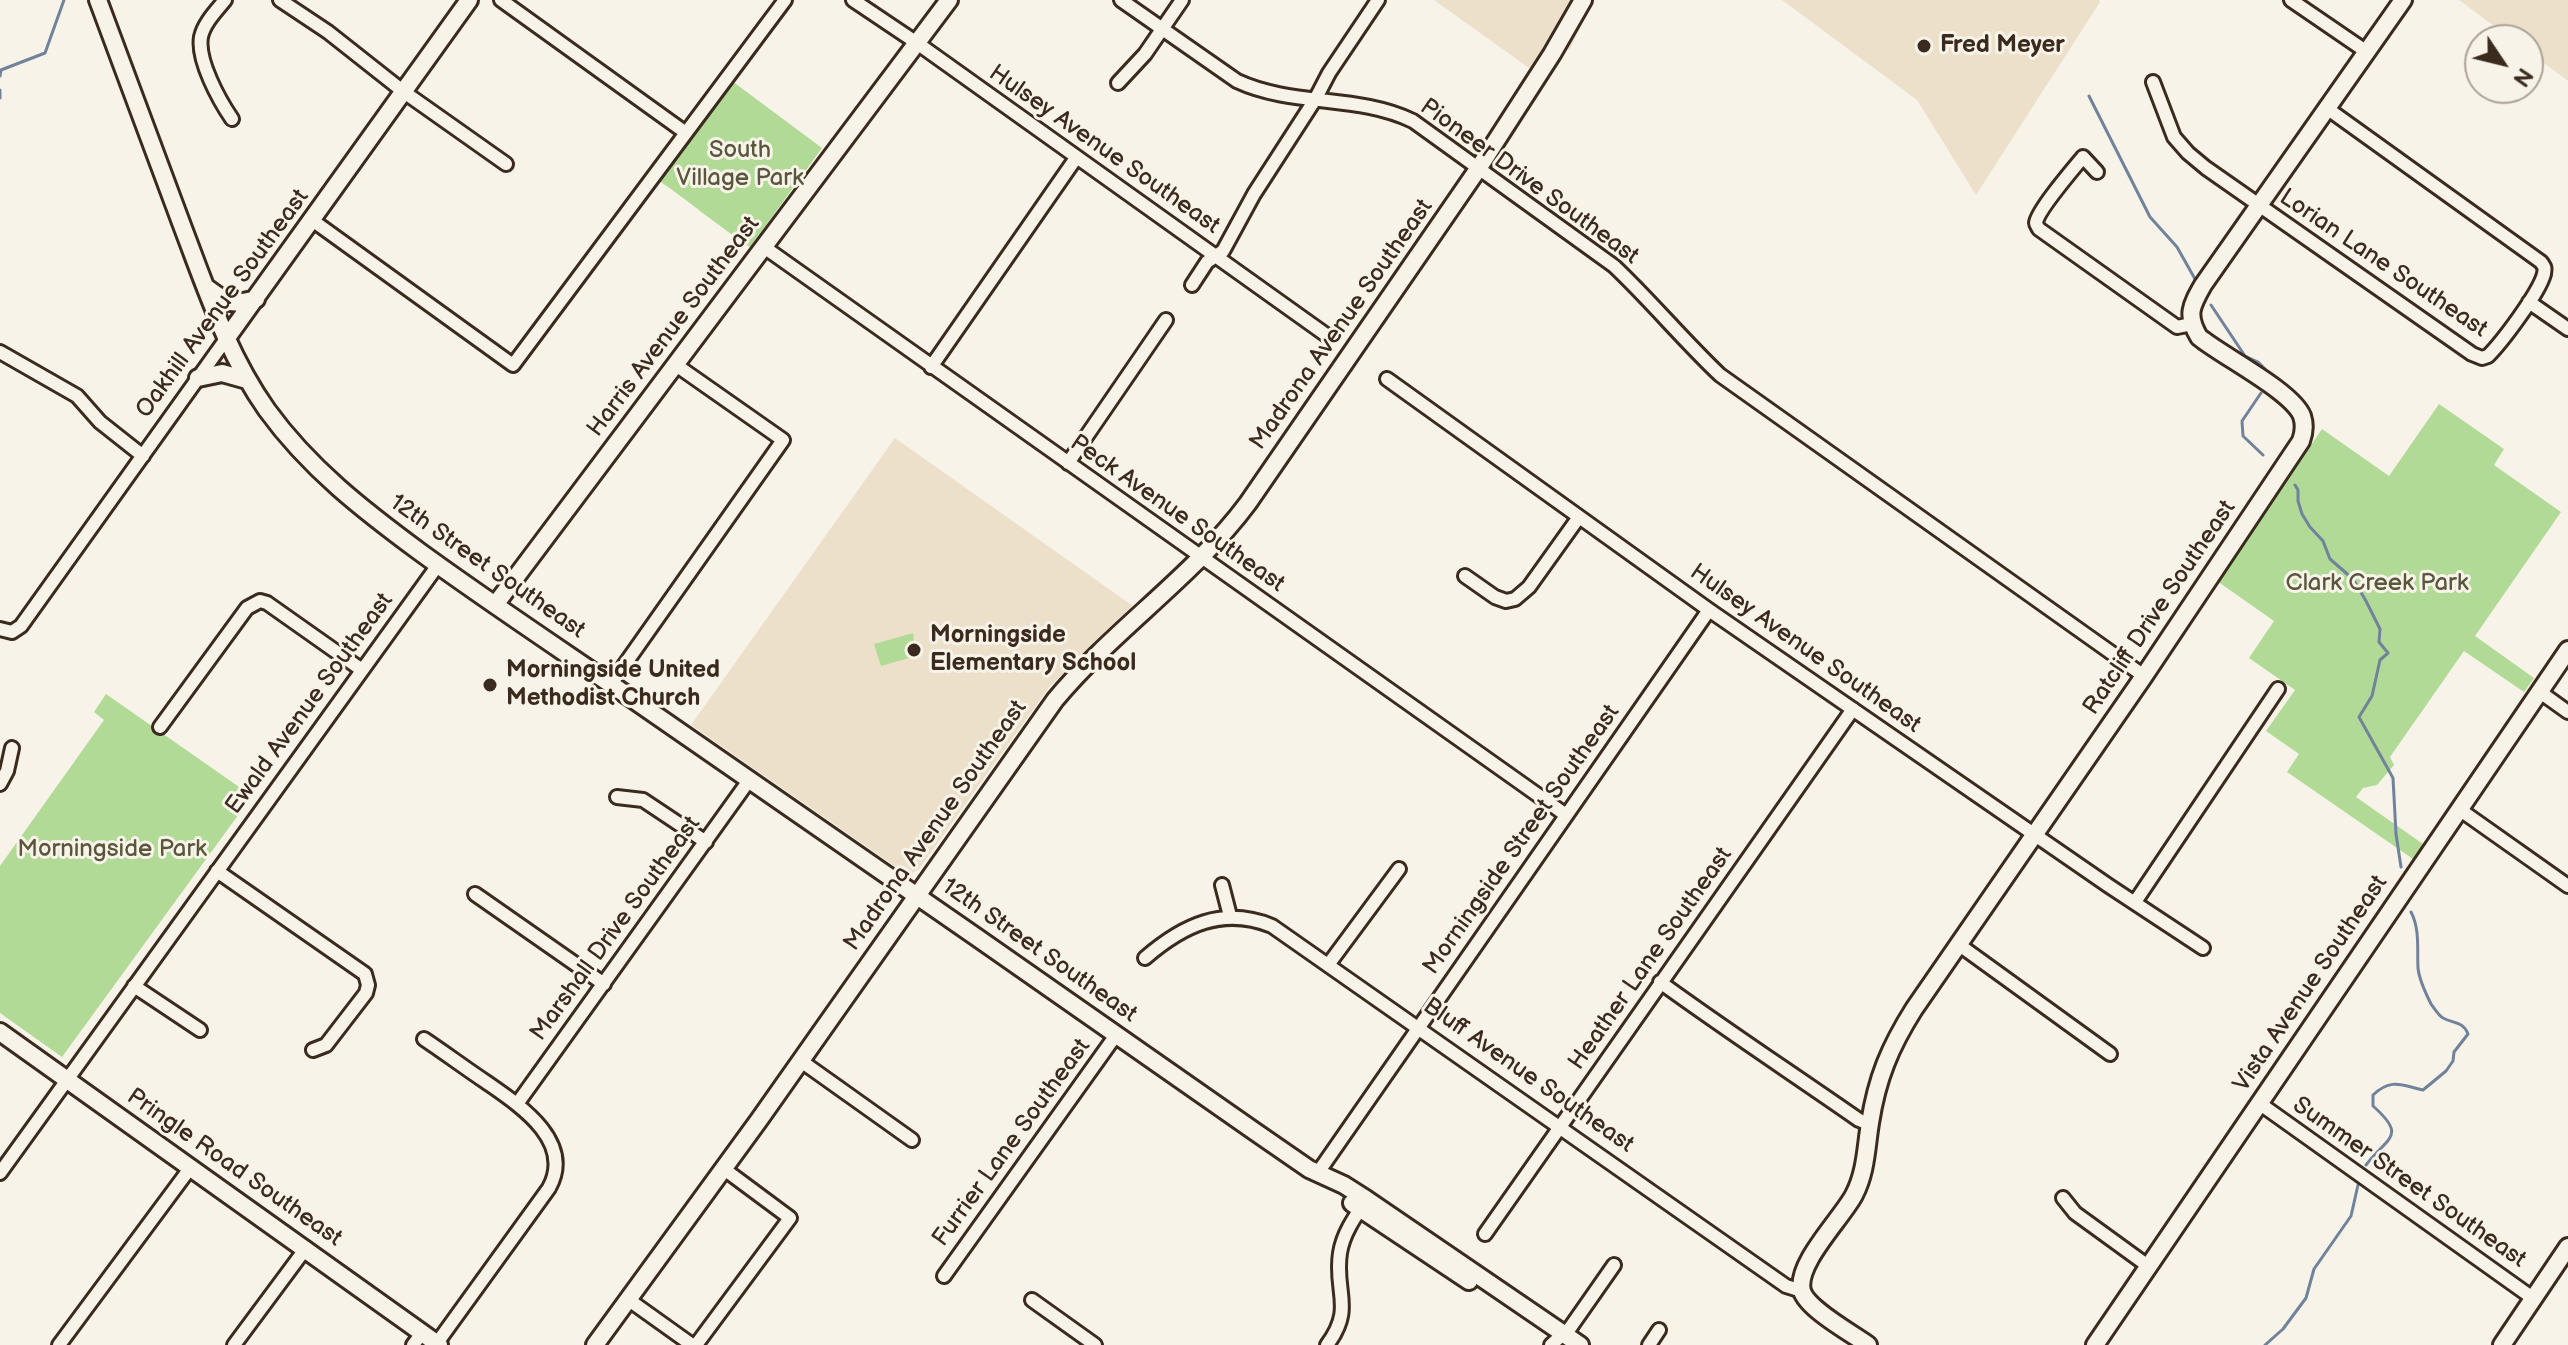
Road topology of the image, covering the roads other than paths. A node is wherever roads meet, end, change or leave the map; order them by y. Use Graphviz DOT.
graph roads {
  1 [pos="98,0"];
  2 [pos="225,0"];
  3 [pos="280,0"];
  4 [pos="469,0"];
  5 [pos="501,0"];
  6 [pos="785,0"];
  7 [pos="853,0"];
  8 [pos="949,0"];
  9 [pos="1121,0"];
  10 [pos="1182,0"];
  11 [pos="1378,0"];
  12 [pos="1583,0"];
  13 [pos="2291,0"];
  14 [pos="2403,0"];
  15 [pos="1162,29"];
  16 [pos="917,43"];
  17 [pos="2367,52"];
  18 [pos="2153,82"];
  19 [pos="1118,83"];
  20 [pos="404,92"];
  21 [pos="1316,98"];
  22 [pos="2328,109"];
  23 [pos="232,119"];
  24 [pos="686,133"];
  25 [pos="1076,158"];
  26 [pos="506,164"];
  27 [pos="1478,169"];
  28 [pos="2097,172"];
  29 [pos="2259,206"];
  30 [pos="312,220"];
  31 [pos="764,247"];
  32 [pos="1216,256"];
  33 [pos="1192,285"];
  34 [pos="205,286"];
  35 [pos="256,299"];
  36 [pos="2529,302"];
  37 [pos="1166,320"];
  38 [pos="2192,324"];
  39 [pos="2568,329"];
  40 [pos="1329,337"];
  41 [pos="226,339"];
  42 [pos="0,352"];
  43 [pos="676,365"];
  44 [pos="931,367"];
  45 [pos="198,378"];
  46 [pos="1387,379"];
  47 [pos="247,380"];
  48 [pos="143,456"];
  49 [pos="1068,463"];
  50 [pos="1579,517"];
  51 [pos="1201,557"];
  52 [pos="438,565"];
  53 [pos="1465,576"];
  54 [pos="495,605"];
  55 [pos="1709,610"];
  56 [pos="6,631"];
  57 [pos="2568,650"];
  58 [pos="362,670"];
  59 [pos="2144,676"];
  60 [pos="611,684"];
  61 [pos="2278,689"];
  62 [pos="2540,692"];
  63 [pos="1853,709"];
  64 [pos="2568,712"];
  65 [pos="160,727"];
  66 [pos="12,748"];
  67 [pos="750,779"];
  68 [pos="0,784"];
  69 [pos="617,797"];
  70 [pos="2459,809"];
  71 [pos="1566,815"];
  72 [pos="2034,834"];
  73 [pos="706,842"];
  74 [pos="1399,869"];
  75 [pos="217,871"];
  76 [pos="1222,885"];
  77 [pos="2568,886"];
  78 [pos="475,894"];
  79 [pos="917,895"];
  80 [pos="2135,902"];
  81 [pos="1230,916"];
  82 [pos="1958,944"];
  83 [pos="2203,948"];
  84 [pos="1145,958"];
  85 [pos="1328,965"];
  86 [pos="1660,982"];
  87 [pos="604,984"];
  88 [pos="134,986"];
  89 [pos="1418,1029"];
  90 [pos="200,1030"];
  91 [pos="0,1032"];
  92 [pos="1116,1035"];
  93 [pos="424,1039"];
  94 [pos="313,1050"];
  95 [pos="2110,1054"];
  96 [pos="801,1061"];
  97 [pos="67,1080"];
  98 [pos="2259,1103"];
  99 [pos="517,1104"];
  100 [pos="1869,1124"];
  101 [pos="1559,1129"];
  102 [pos="912,1140"];
  103 [pos="191,1167"];
  104 [pos="724,1169"];
  105 [pos="0,1173"];
  106 [pos="1317,1174"];
  107 [pos="2063,1198"];
  108 [pos="1363,1204"];
  109 [pos="1485,1234"];
  110 [pos="2568,1247"];
  111 [pos="306,1248"];
  112 [pos="1614,1265"];
  113 [pos="2148,1266"];
  114 [pos="944,1276"];
  115 [pos="1802,1291"];
  116 [pos="2534,1299"];
  117 [pos="629,1300"];
  118 [pos="1032,1300"];
  119 [pos="1659,1330"];
  120 [pos="418,1339"];
  121 [pos="1558,1341"];
  122 [pos="438,1344"];
  123 [pos="59,1345"];
  124 [pos="234,1345"];
  125 [pos="595,1345"];
  126 [pos="694,1345"];
  127 [pos="1095,1345"];
  128 [pos="1327,1345"];
  129 [pos="1580,1345"];
  130 [pos="1649,1345"];
  131 [pos="1868,1345"];
  132 [pos="2095,1345"];
  133 [pos="2502,1345"];
  1 -- 34 [label="main road, 12th Street Southeast"];
  2 -- 23 [label="street"];
  3 -- 20 [label="street"];
  4 -- 20 [label="main road, Oakhill Avenue Southeast"];
  5 -- 24 [label="street"];
  6 -- 24 [label="street"];
  7 -- 16 [label="street, Hulsey Avenue Southeast"];
  8 -- 16 [label="main road, Harris Avenue Southeast"];
  9 -- 15 [label="street, Pioneer Drive Southeast"];
  10 -- 15 [label="street"];
  11 -- 21 [label="street"];
  12 -- 27 [label="main road, Madrona Avenue Southeast"];
  13 -- 17 [label="street"];
  14 -- 17 [label="main road"];
  15 -- 19 [label="street"];
  15 -- 21 [label="street, Pioneer Drive Southeast"];
  16 -- 25 [label="street, Hulsey Avenue Southeast"];
  16 -- 31 [label="main road, Harris Avenue Southeast"];
  17 -- 22 [label="main road"];
  18 -- 29 [label="street, Lorian Lane Southeast"];
  20 -- 26 [label="street"];
  20 -- 30 [label="main road, Oakhill Avenue Southeast"];
  21 -- 27 [label="street, Pioneer Drive Southeast"];
  21 -- 32 [label="street"];
  22 -- 29 [label="main road"];
  22 -- 36 [label="street"];
  24 -- 30 [label="street"];
  25 -- 32 [label="street, Hulsey Avenue Southeast"];
  25 -- 44 [label="street"];
  27 -- 51 [label="main road, Madrona Avenue Southeast"];
  27 -- 59 [label="street, Pioneer Drive Southeast"];
  28 -- 38 [label="street"];
  29 -- 36 [label="street, Lorian Lane Southeast"];
  29 -- 38 [label="main road"];
  30 -- 35 [label="main road, Oakhill Avenue Southeast"];
  31 -- 43 [label="main road, Harris Avenue Southeast"];
  31 -- 44 [label="street, Peck Avenue Southeast"];
  32 -- 33 [label="street"];
  32 -- 40 [label="street, Hulsey Avenue Southeast"];
  34 -- 35 [label="main road"];
  34 -- 41 [label="main road, 12th Street Southeast"];
  35 -- 41 [label="main road, Oakhill Avenue Southeast"];
  36 -- 39 [label="street"];
  37 -- 49 [label="street"];
  38 -- 59 [label="main road, Ratcliff Drive Southeast"];
  41 -- 45 [label="street, Oakhill Avenue Southeast"];
  41 -- 47 [label="main road, 12th Street Southeast"];
  42 -- 48 [label="street"];
  43 -- 54 [label="main road, Harris Avenue Southeast"];
  43 -- 60 [label="street"];
  44 -- 49 [label="street, Peck Avenue Southeast"];
  45 -- 47 [label="main road"];
  45 -- 48 [label="street, Oakhill Avenue Southeast"];
  46 -- 50 [label="street, Hulsey Avenue Southeast"];
  47 -- 52 [label="main road, 12th Street Southeast"];
  48 -- 56 [label="street, Oakhill Avenue Southeast"];
  49 -- 51 [label="street, Peck Avenue Southeast"];
  50 -- 53 [label="street"];
  50 -- 55 [label="street, Hulsey Avenue Southeast"];
  51 -- 71 [label="street, Peck Avenue Southeast"];
  51 -- 79 [label="main road, Madrona Avenue Southeast"];
  52 -- 54 [label="main road, 12th Street Southeast"];
  52 -- 58 [label="street, Ewald Avenue Southeast"];
  54 -- 60 [label="main road, 12th Street Southeast"];
  55 -- 63 [label="street, Hulsey Avenue Southeast"];
  55 -- 71 [label="street, Morningside Street Southeast"];
  57 -- 62 [label="main road, Vista Avenue Southeast"];
  58 -- 65 [label="street"];
  58 -- 75 [label="street, Ewald Avenue Southeast"];
  59 -- 72 [label="main road, Ratcliff Drive Southeast"];
  60 -- 67 [label="main road, 12th Street Southeast"];
  61 -- 80 [label="street"];
  62 -- 64 [label="street"];
  62 -- 70 [label="main road, Vista Avenue Southeast"];
  63 -- 72 [label="street, Hulsey Avenue Southeast"];
  63 -- 86 [label="street, Heather Lane Southeast"];
  66 -- 68 [label="street"];
  67 -- 73 [label="street, Marshall Drive Southeast"];
  67 -- 79 [label="main road, 12th Street Southeast"];
  69 -- 73 [label="street"];
  70 -- 77 [label="street"];
  70 -- 98 [label="main road, Vista Avenue Southeast"];
  71 -- 89 [label="street, Morningside Street Southeast"];
  72 -- 80 [label="street, Hulsey Avenue Southeast"];
  72 -- 82 [label="main road, Ratcliff Drive Southeast"];
  73 -- 87 [label="street, Marshall Drive Southeast"];
  74 -- 85 [label="street"];
  75 -- 88 [label="street, Ewald Avenue Southeast"];
  75 -- 94 [label="street"];
  76 -- 81 [label="street"];
  78 -- 87 [label="street"];
  79 -- 92 [label="main road, 12th Street Southeast"];
  79 -- 96 [label="main road, Madrona Avenue Southeast"];
  80 -- 83 [label="street, Hulsey Avenue Southeast"];
  81 -- 84 [label="street, Bluff Avenue Southeast"];
  81 -- 85 [label="street, Bluff Avenue Southeast"];
  82 -- 95 [label="street"];
  82 -- 100 [label="main road, Ratcliff Drive Southeast"];
  85 -- 89 [label="street, Bluff Avenue Southeast"];
  86 -- 100 [label="street"];
  86 -- 101 [label="street, Heather Lane Southeast"];
  87 -- 99 [label="street, Marshall Drive Southeast"];
  88 -- 90 [label="street"];
  88 -- 97 [label="street, Ewald Avenue Southeast"];
  89 -- 101 [label="street, Bluff Avenue Southeast"];
  89 -- 106 [label="street, Morningside Street Southeast"];
  91 -- 97 [label="main road, Pringle Road Southeast"];
  92 -- 106 [label="main road, 12th Street Southeast"];
  92 -- 114 [label="street, Furrier Lane Southeast"];
  93 -- 99 [label="street"];
  96 -- 102 [label="street"];
  96 -- 104 [label="main road, Madrona Avenue Southeast"];
  97 -- 103 [label="main road, Pringle Road Southeast"];
  97 -- 105 [label="street, Ewald Avenue Southeast"];
  98 -- 113 [label="main road, Vista Avenue Southeast"];
  98 -- 116 [label="street, Summer Street Southeast"];
  99 -- 122 [label="street"];
  100 -- 115 [label="main road, Ratcliff Drive Southeast"];
  101 -- 109 [label="street, Heather Lane Southeast"];
  101 -- 115 [label="street, Bluff Avenue Southeast"];
  103 -- 111 [label="main road, Pringle Road Southeast"];
  103 -- 123 [label="street"];
  104 -- 117 [label="main road, Madrona Avenue Southeast"];
  104 -- 126 [label="street"];
  106 -- 108 [label="main road, 12th Street Southeast"];
  107 -- 113 [label="street"];
  108 -- 121 [label="main road, 12th Street Southeast"];
  108 -- 128 [label="street"];
  110 -- 116 [label="main road"];
  111 -- 120 [label="main road, Pringle Road Southeast"];
  111 -- 124 [label="street"];
  112 -- 121 [label="street"];
  113 -- 132 [label="main road, Vista Avenue Southeast"];
  115 -- 131 [label="main road, Bluff Avenue Southeast"];
  116 -- 133 [label="main road"];
  117 -- 125 [label="main road, Madrona Avenue Southeast"];
  117 -- 126 [label="street"];
  118 -- 127 [label="street"];
  119 -- 130 [label="street"];
  120 -- 122 [label="main road, Pringle Road Southeast"];
  121 -- 129 [label="main road, 12th Street Southeast"];
}
